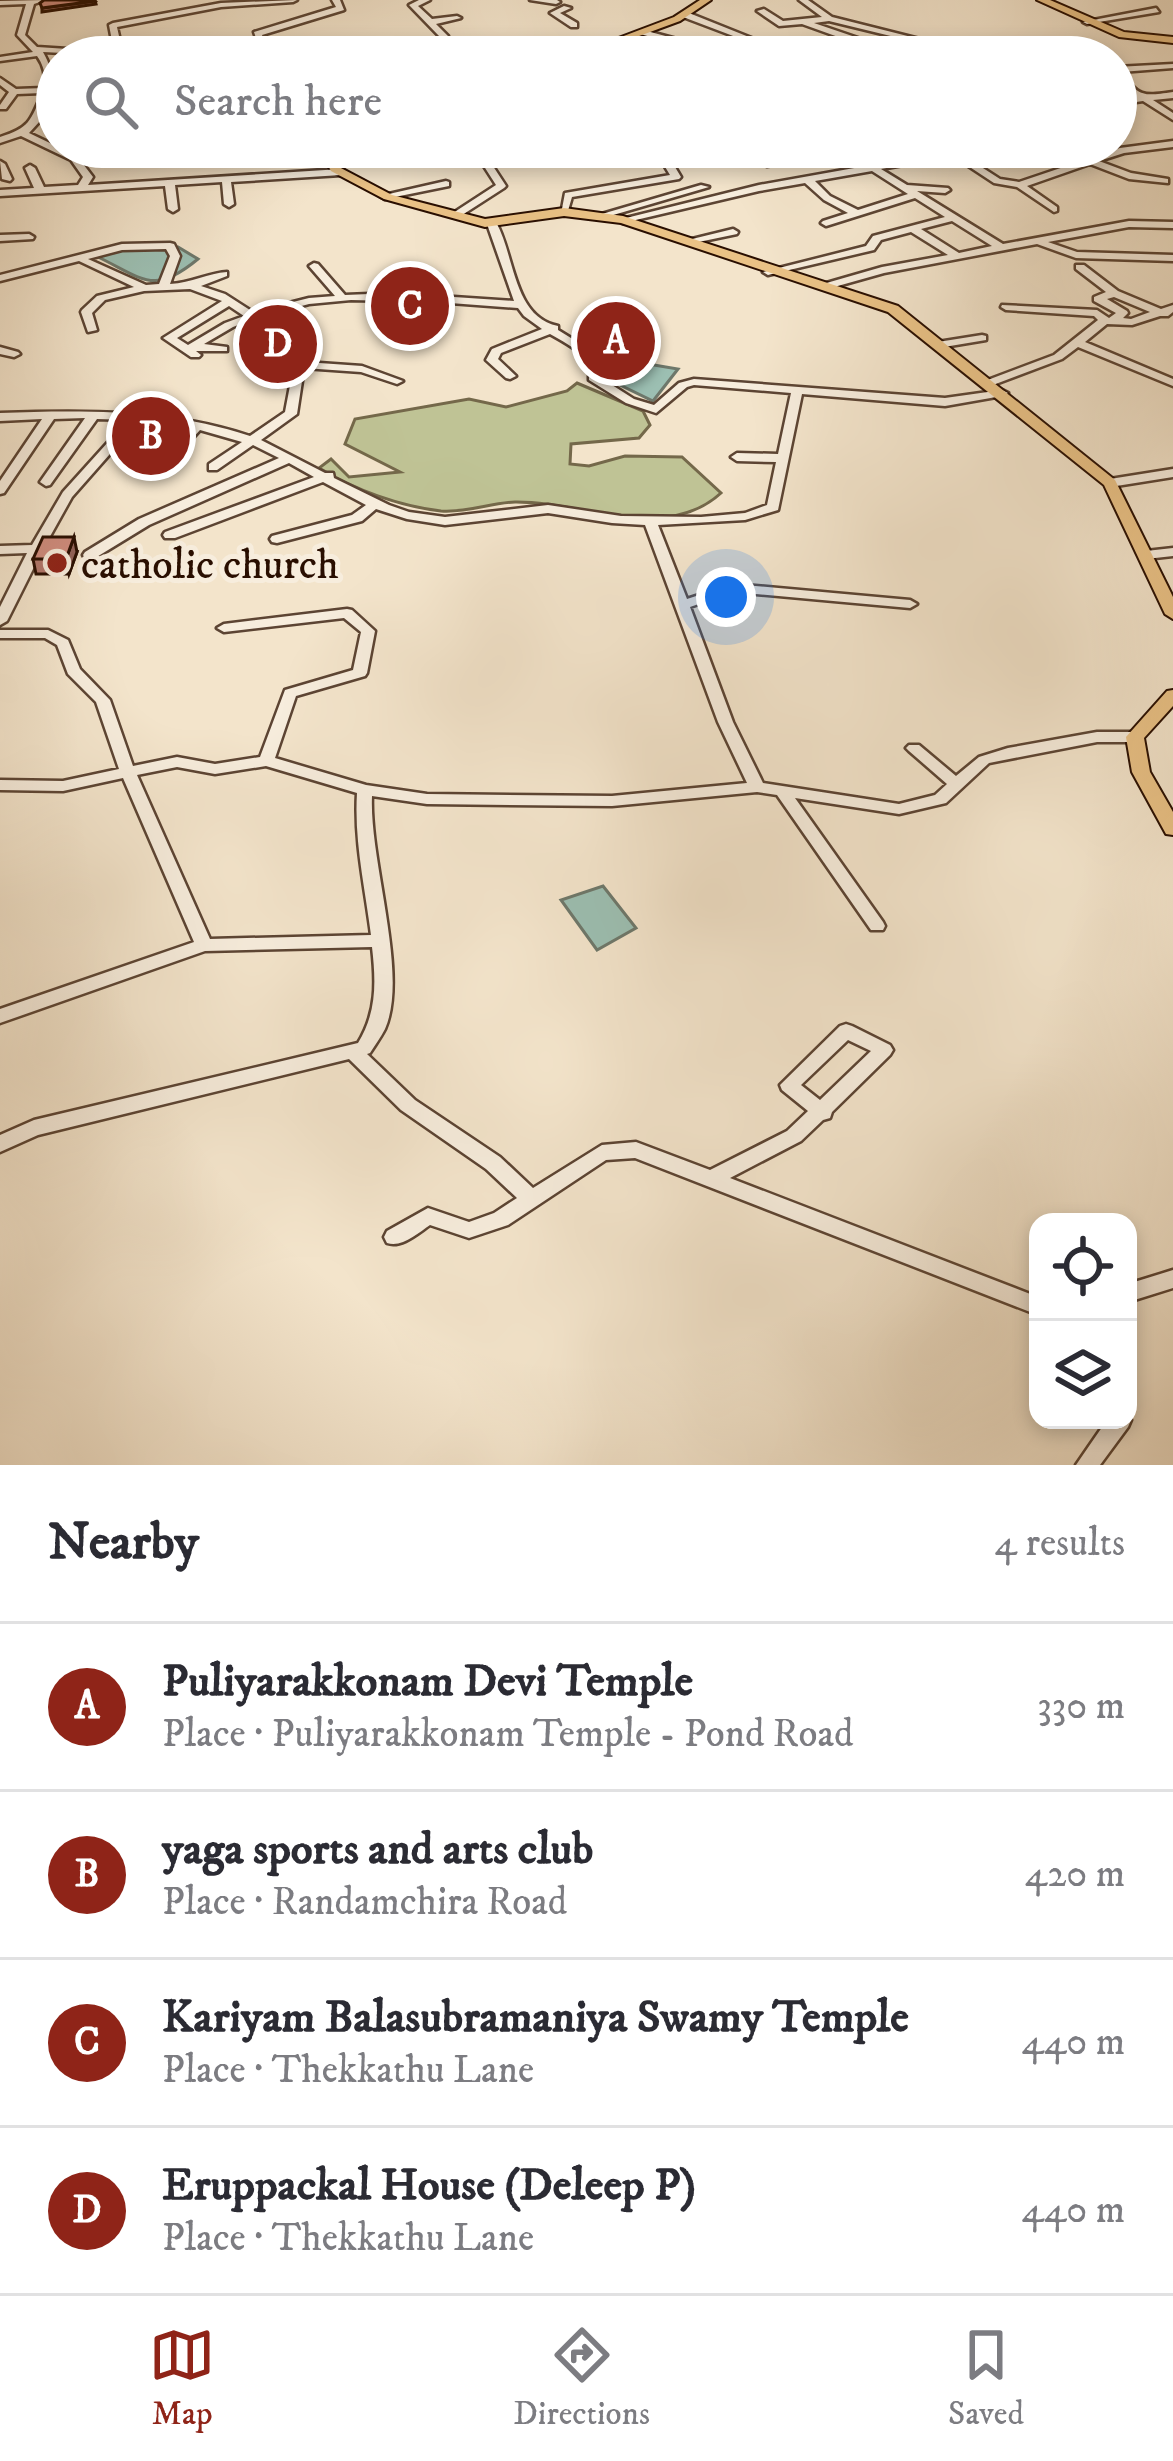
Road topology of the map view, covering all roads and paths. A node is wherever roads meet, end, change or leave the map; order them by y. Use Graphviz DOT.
graph roads {
  1 [pos="292,0"];
  2 [pos="425,0"];
  3 [pos="534,0"];
  4 [pos="706,0"];
  5 [pos="803,0"];
  6 [pos="1042,0"];
  7 [pos="17,1"];
  8 [pos="36,1"];
  9 [pos="337,1"];
  10 [pos="556,1"];
  11 [pos="268,2"];
  12 [pos="0,3"];
  13 [pos="777,10"];
  14 [pos="1156,10"];
  15 [pos="760,11"];
  16 [pos="686,15"];
  17 [pos="457,18"];
  18 [pos="829,19"];
  19 [pos="295,22"];
  20 [pos="431,22"];
  21 [pos="805,22"];
  22 [pos="1087,22"];
  23 [pos="574,25"];
  24 [pos="918,26"];
  25 [pos="886,31"];
  26 [pos="644,32"];
  27 [pos="902,34"];
  28 [pos="115,36"];
  29 [pos="258,36"];
  30 [pos="439,36"];
  31 [pos="632,36"];
  32 [pos="658,36"];
  33 [pos="741,36"];
  34 [pos="844,36"];
  35 [pos="895,36"];
  36 [pos="909,36"];
  37 [pos="1132,36"];
  38 [pos="1137,36"];
  39 [pos="0,38"];
  40 [pos="23,39"];
  41 [pos="1173,40"];
  42 [pos="36,50"];
  43 [pos="36,54"];
  44 [pos="36,56"];
  45 [pos="0,58"];
  46 [pos="12,65"];
  47 [pos="1173,66"];
  48 [pos="1137,69"];
  49 [pos="0,81"];
  50 [pos="1137,91"];
  51 [pos="14,92"];
  52 [pos="36,94"];
  53 [pos="1173,94"];
  54 [pos="1142,96"];
  55 [pos="1137,97"];
  56 [pos="2,107"];
  57 [pos="1173,117"];
  58 [pos="36,121"];
  59 [pos="22,133"];
  60 [pos="0,140"];
  61 [pos="36,140"];
  62 [pos="1173,144"];
  63 [pos="1137,147"];
  64 [pos="0,164"];
  65 [pos="30,167"];
  66 [pos="80,168"];
  67 [pos="338,168"];
  68 [pos="490,168"];
  69 [pos="671,168"];
  70 [pos="774,168"];
  71 [pos="885,168"];
  72 [pos="979,168"];
  73 [pos="1073,168"];
  74 [pos="1108,168"];
  75 [pos="876,170"];
  76 [pos="341,172"];
  77 [pos="7,178"];
  78 [pos="226,178"];
  79 [pos="807,179"];
  80 [pos="1165,181"];
  81 [pos="791,182"];
  82 [pos="170,184"];
  83 [pos="446,184"];
  84 [pos="1019,185"];
  85 [pos="82,186"];
  86 [pos="704,187"];
  87 [pos="39,188"];
  88 [pos="904,188"];
  89 [pos="945,190"];
  90 [pos="0,193"];
  91 [pos="916,195"];
  92 [pos="386,196"];
  93 [pos="229,204"];
  94 [pos="173,209"];
  95 [pos="1054,209"];
  96 [pos="564,212"];
  97 [pos="854,212"];
  98 [pos="456,215"];
  99 [pos="600,216"];
  100 [pos="952,218"];
  101 [pos="623,220"];
  102 [pos="492,224"];
  103 [pos="826,224"];
  104 [pos="1173,224"];
  105 [pos="912,228"];
  106 [pos="733,232"];
  107 [pos="29,237"];
  108 [pos="0,238"];
  109 [pos="688,241"];
  110 [pos="1036,241"];
  111 [pos="1000,247"];
  112 [pos="86,254"];
  113 [pos="956,255"];
  114 [pos="1173,258"];
  115 [pos="314,266"];
  116 [pos="1080,268"];
  117 [pos="768,272"];
  118 [pos="223,274"];
  119 [pos="0,278"];
  120 [pos="190,286"];
  121 [pos="826,286"];
  122 [pos="163,287"];
  123 [pos="144,288"];
  124 [pos="1114,293"];
  125 [pos="340,295"];
  126 [pos="230,301"];
  127 [pos="521,304"];
  128 [pos="1006,308"];
  129 [pos="1168,311"];
  130 [pos="254,316"];
  131 [pos="1110,321"];
  132 [pos="554,328"];
  133 [pos="92,330"];
  134 [pos="982,338"];
  135 [pos="1076,342"];
  136 [pos="938,345"];
  137 [pos="0,350"];
  138 [pos="223,350"];
  139 [pos="14,354"];
  140 [pos="195,355"];
  141 [pos="301,368"];
  142 [pos="257,374"];
  143 [pos="511,376"];
  144 [pos="398,381"];
  145 [pos="989,383"];
  146 [pos="1173,383"];
  147 [pos="797,392"];
  148 [pos="1002,394"];
  149 [pos="51,415"];
  150 [pos="93,416"];
  151 [pos="0,417"];
  152 [pos="134,420"];
  153 [pos="196,427"];
  154 [pos="253,441"];
  155 [pos="290,458"];
  156 [pos="737,458"];
  157 [pos="782,458"];
  158 [pos="213,467"];
  159 [pos="155,472"];
  160 [pos="1173,473"];
  161 [pos="328,476"];
  162 [pos="46,482"];
  163 [pos="1110,483"];
  164 [pos="0,490"];
  165 [pos="375,504"];
  166 [pos="650,519"];
  167 [pos="170,535"];
  168 [pos="277,539"];
  169 [pos="36,548"];
  170 [pos="0,550"];
  171 [pos="1173,552"];
  172 [pos="90,555"];
  173 [pos="1146,555"];
  174 [pos="910,604"];
  175 [pos="683,605"];
  176 [pos="1173,614"];
  177 [pos="0,621"];
  178 [pos="224,628"];
  179 [pos="0,634"];
  180 [pos="1173,695"];
  181 [pos="1135,736"];
  182 [pos="914,748"];
  183 [pos="266,761"];
  184 [pos="127,771"];
  185 [pos="0,785"];
  186 [pos="957,785"];
  187 [pos="757,787"];
  188 [pos="365,790"];
  189 [pos="782,791"];
  190 [pos="1173,829"];
  191 [pos="877,926"];
  192 [pos="377,941"];
  193 [pos="204,945"];
  194 [pos="0,1016"];
  195 [pos="354,1052"];
  196 [pos="823,1113"];
  197 [pos="0,1144"];
  198 [pos="711,1179"];
  199 [pos="531,1199"];
  200 [pos="394,1237"];
  201 [pos="1173,1280"];
  202 [pos="1137,1290"];
  203 [pos="1029,1303"];
  204 [pos="1115,1429"];
  205 [pos="1097,1461"];
  1 -- 9 [label="street"];
  1 -- 11 [label="street"];
  2 -- 20 [label="street"];
  3 -- 10 [label="street"];
  4 -- 16 [label="main road"];
  5 -- 18 [label="street"];
  6 -- 22 [label="main road"];
  7 -- 8 [label="street"];
  7 -- 12 [label="street"];
  8 -- 40 [label="street"];
  9 -- 19 [label="street"];
  10 -- 23 [label="street"];
  11 -- 19 [label="street"];
  11 -- 28 [label="street"];
  13 -- 21 [label="street"];
  14 -- 22 [label="street"];
  15 -- 21 [label="street"];
  16 -- 26 [label="main road"];
  16 -- 33 [label="street"];
  17 -- 20 [label="street"];
  18 -- 21 [label="street"];
  18 -- 25 [label="street"];
  19 -- 29 [label="street"];
  20 -- 30 [label="street"];
  21 -- 34 [label="street"];
  22 -- 37 [label="main road"];
  24 -- 25 [label="street"];
  25 -- 27 [label="street"];
  26 -- 31 [label="main road"];
  26 -- 32 [label="street"];
  27 -- 35 [label="street"];
  27 -- 36 [label="street"];
  38 -- 41 [label="main road"];
  39 -- 40 [label="street"];
  40 -- 42 [label="street"];
  43 -- 45 [label="street"];
  44 -- 46 [label="street"];
  47 -- 48 [label="street"];
  49 -- 51 [label="street"];
  50 -- 54 [label="street"];
  51 -- 52 [label="street"];
  51 -- 56 [label="street"];
  53 -- 54 [label="street"];
  54 -- 55 [label="street"];
  54 -- 57 [label="street"];
  58 -- 59 [label="street"];
  59 -- 60 [label="street"];
  59 -- 61 [label="street"];
  62 -- 63 [label="street"];
  64 -- 77 [label="street"];
  65 -- 87 [label="street"];
  66 -- 85 [label="street"];
  67 -- 76 [label="main road"];
  68 -- 98 [label="street"];
  69 -- 96 [label="street"];
  70 -- 81 [label="street"];
  71 -- 75 [label="street"];
  72 -- 84 [label="street"];
  73 -- 84 [label="street"];
  74 -- 80 [label="street"];
  75 -- 79 [label="street"];
  75 -- 88 [label="street"];
  76 -- 78 [label="street"];
  76 -- 92 [label="main road"];
  78 -- 82 [label="street"];
  78 -- 93 [label="street"];
  79 -- 81 [label="street"];
  79 -- 97 [label="street"];
  81 -- 101 [label="street"];
  82 -- 85 [label="street"];
  82 -- 94 [label="street"];
  83 -- 92 [label="street"];
  84 -- 95 [label="street"];
  85 -- 87 [label="street"];
  86 -- 99 [label="street"];
  87 -- 90 [label="street"];
  88 -- 89 [label="street"];
  88 -- 91 [label="street"];
  91 -- 97 [label="street"];
  91 -- 100 [label="street"];
  92 -- 98 [label="main road"];
  96 -- 99 [label="main road"];
  96 -- 102 [label="main road"];
  97 -- 103 [label="street"];
  98 -- 102 [label="main road"];
  99 -- 101 [label="main road"];
  100 -- 105 [label="street"];
  100 -- 111 [label="street"];
  101 -- 109 [label="main road"];
  102 -- 127 [label="street"];
  104 -- 110 [label="street"];
  105 -- 113 [label="street"];
  105 -- 117 [label="street"];
  106 -- 109 [label="street"];
  107 -- 108 [label="street"];
  109 -- 117 [label="main road"];
  110 -- 111 [label="street"];
  110 -- 114 [label="street"];
  111 -- 113 [label="street"];
  112 -- 119 [label="street"];
  112 -- 122 [label="street"];
  112 -- 123 [label="street"];
  113 -- 121 [label="street"];
  115 -- 125 [label="street"];
  116 -- 124 [label="street"];
  117 -- 121 [label="main road"];
  118 -- 120 [label="street"];
  120 -- 122 [label="street"];
  120 -- 126 [label="street"];
  121 -- 136 [label="main road"];
  122 -- 123 [label="street"];
  123 -- 133 [label="street"];
  124 -- 129 [label="street"];
  124 -- 131 [label="street"];
  125 -- 127 [label="street"];
  125 -- 130 [label="street"];
  126 -- 130 [label="street"];
  126 -- 140 [label="street"];
  127 -- 132 [label="street"];
  128 -- 131 [label="street"];
  129 -- 131 [label="street"];
  130 -- 138 [label="street"];
  130 -- 141 [label="street"];
  131 -- 135 [label="street"];
  132 -- 143 [label="street"];
  132 -- 147 [label="street"];
  134 -- 136 [label="street"];
  135 -- 145 [label="street"];
  135 -- 146 [label="street"];
  136 -- 145 [label="main road"];
  137 -- 139 [label="street"];
  141 -- 142 [label="street"];
  141 -- 144 [label="street"];
  141 -- 154 [label="street"];
  145 -- 148 [label="main road"];
  147 -- 148 [label="street"];
  147 -- 157 [label="street"];
  148 -- 163 [label="main road"];
  149 -- 150 [label="street"];
  149 -- 151 [label="street"];
  149 -- 164 [label="street"];
  150 -- 152 [label="street"];
  150 -- 162 [label="street"];
  152 -- 153 [label="street"];
  152 -- 169 [label="street"];
  153 -- 154 [label="street"];
  153 -- 159 [label="street"];
  154 -- 155 [label="street"];
  154 -- 158 [label="street"];
  155 -- 161 [label="street"];
  155 -- 172 [label="street"];
  156 -- 157 [label="street"];
  157 -- 166 [label="street"];
  160 -- 163 [label="street"];
  161 -- 165 [label="street"];
  161 -- 167 [label="street"];
  163 -- 173 [label="main road"];
  165 -- 166 [label="street"];
  165 -- 168 [label="street"];
  166 -- 175 [label="street"];
  169 -- 170 [label="street"];
  169 -- 177 [label="street"];
  171 -- 173 [label="street"];
  173 -- 176 [label="main road"];
  174 -- 175 [label="street"];
  175 -- 187 [label="street"];
  178 -- 183 [label="street"];
  179 -- 184 [label="street"];
  180 -- 181 [label="main road"];
  181 -- 186 [label="street"];
  181 -- 190 [label="main road"];
  182 -- 186 [label="street"];
  183 -- 184 [label="street"];
  183 -- 188 [label="street"];
  184 -- 185 [label="street"];
  184 -- 193 [label="street"];
  186 -- 189 [label="street"];
  187 -- 188 [label="street"];
  187 -- 189 [label="street"];
  188 -- 192 [label="street"];
  189 -- 191 [label="street"];
  192 -- 193 [label="street"];
  192 -- 195 [label="street"];
  193 -- 194 [label="street"];
  195 -- 197 [label="street"];
  195 -- 199 [label="street"];
  196 -- 196 [label="street"];
  196 -- 198 [label="street"];
  198 -- 199 [label="street"];
  198 -- 203 [label="street"];
  199 -- 200 [label="street"];
  201 -- 202 [label="street"];
  204 -- 205 [label="street"];
}
